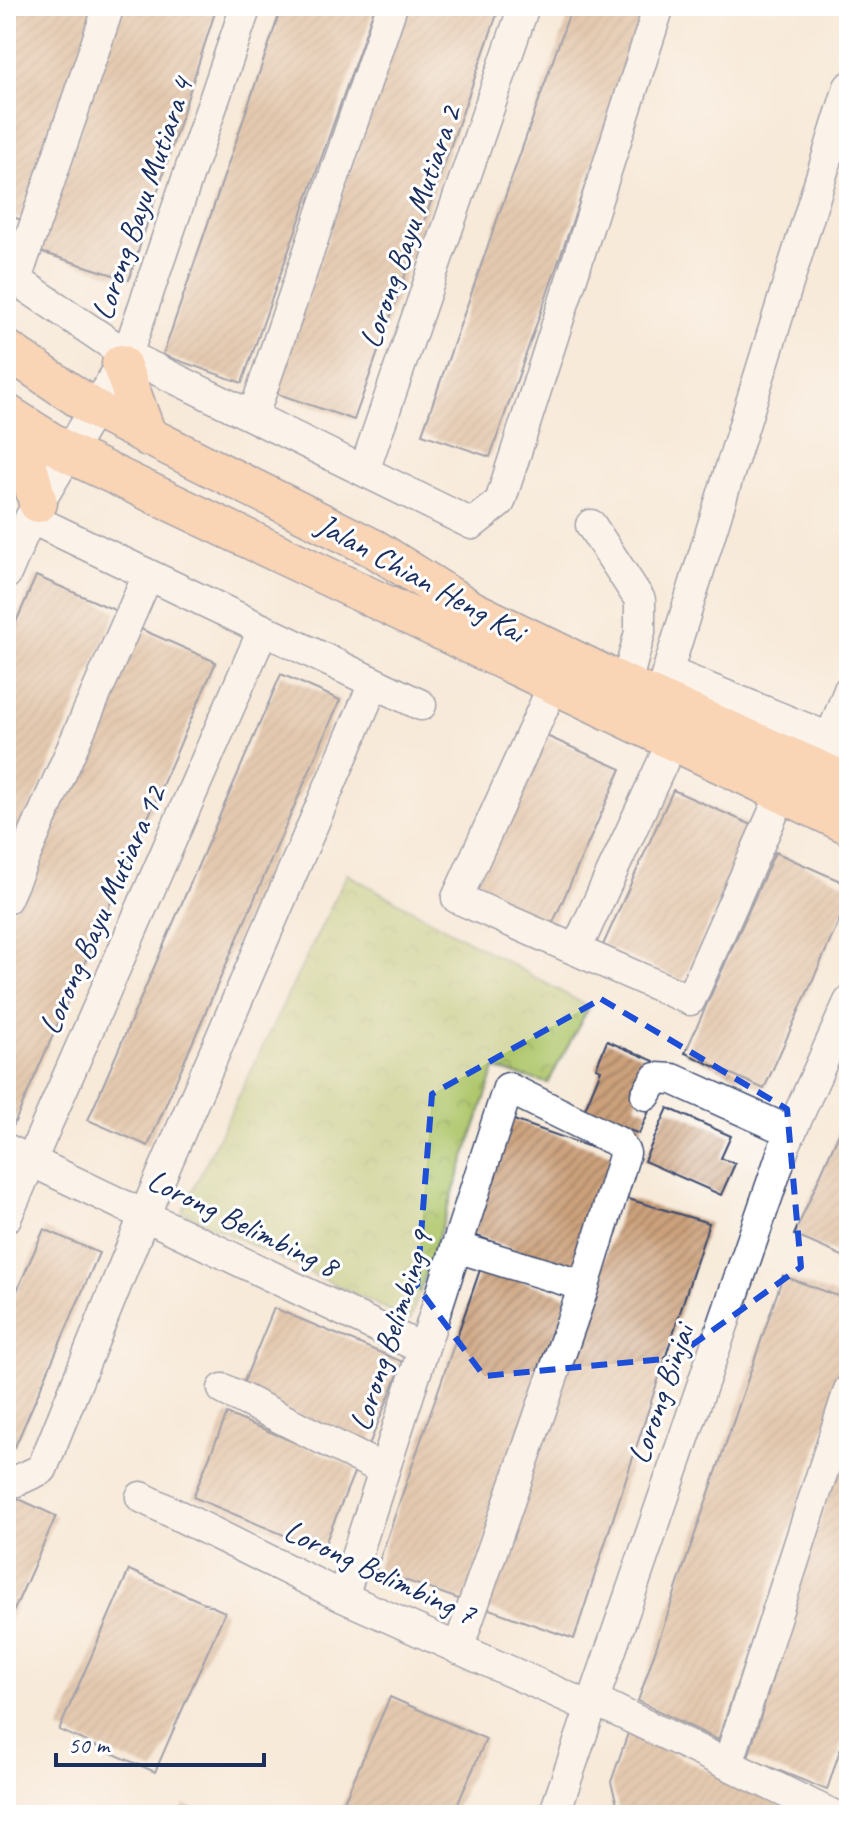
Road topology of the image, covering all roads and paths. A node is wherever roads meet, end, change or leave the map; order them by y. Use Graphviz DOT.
graph roads {
  1 [pos="109,6"];
  2 [pos="246,6"];
  3 [pos="392,6"];
  4 [pos="524,6"];
  5 [pos="659,6"];
  6 [pos="849,87"];
  7 [pos="11,277"];
  8 [pos="6,349"];
  9 [pos="124,360"];
  10 [pos="96,410"];
  11 [pos="10,416"];
  12 [pos="253,416"];
  13 [pos="148,437"];
  14 [pos="70,454"];
  15 [pos="364,471"];
  16 [pos="34,510"];
  17 [pos="591,525"];
  18 [pos="6,574"];
  19 [pos="148,575"];
  20 [pos="263,630"];
  21 [pos="374,683"];
  22 [pos="651,685"];
  23 [pos="553,686"];
  24 [pos="849,690"];
  25 [pos="421,705"];
  26 [pos="672,742"];
  27 [pos="837,759"];
  28 [pos="782,793"];
  29 [pos="849,825"];
  30 [pos="6,899"];
  31 [pos="576,950"];
  32 [pos="849,1002"];
  33 [pos="646,1095"];
  34 [pos="791,1132"];
  35 [pos="19,1154"];
  36 [pos="144,1216"];
  37 [pos="6,1218"];
  38 [pos="456,1247"];
  39 [pos="584,1286"];
  40 [pos="423,1349"];
  41 [pos="223,1389"];
  42 [pos="849,1390"];
  43 [pos="842,1437"];
  44 [pos="384,1470"];
  45 [pos="6,1478"];
  46 [pos="141,1497"];
  47 [pos="343,1597"];
  48 [pos="458,1649"];
  49 [pos="593,1704"];
  50 [pos="728,1764"];
  51 [pos="554,1815"];
  52 [pos="833,1815"];
  1 -- 7 [label="street"];
  2 -- 9 [label="street, Lorong Bayu Mutiara 4"];
  3 -- 12 [label="street"];
  4 -- 15 [label="street, Lorong Bayu Mutiara 2"];
  5 -- 15 [label="street"];
  6 -- 22 [label="street"];
  7 -- 9 [label="street"];
  8 -- 10 [label="main road, Jalan Chian Heng Kai"];
  9 -- 10 [label="street, Lorong Bayu Mutiara 4"];
  9 -- 12 [label="street"];
  9 -- 13 [label="main road"];
  10 -- 13 [label="main road, Jalan Chian Heng Kai"];
  10 -- 14 [label="street, Lorong Bayu Mutiara 4"];
  11 -- 14 [label="main road, Jalan Chian Heng Kai"];
  11 -- 16 [label="main road"];
  12 -- 15 [label="street"];
  13 -- 22 [label="main road, Jalan Chian Heng Kai"];
  14 -- 16 [label="street, Lorong Bayu Mutiara 4"];
  14 -- 23 [label="main road, Jalan Chian Heng Kai"];
  16 -- 18 [label="street, Lorong Bayu Mutiara 4"];
  16 -- 19 [label="street"];
  17 -- 22 [label="street"];
  19 -- 20 [label="street"];
  19 -- 30 [label="street"];
  20 -- 21 [label="street"];
  20 -- 35 [label="street, Lorong Bayu Mutiara 12"];
  21 -- 25 [label="street"];
  21 -- 36 [label="street"];
  22 -- 27 [label="main road, Jalan Chian Heng Kai"];
  23 -- 26 [label="main road, Jalan Chian Heng Kai"];
  23 -- 31 [label="street"];
  24 -- 27 [label="street"];
  26 -- 28 [label="main road, Jalan Chian Heng Kai"];
  26 -- 31 [label="street"];
  28 -- 29 [label="main road, Jalan Chian Heng Kai"];
  28 -- 31 [label="street"];
  32 -- 34 [label="street, Lorong Binjai"];
  33 -- 34 [label="street"];
  34 -- 49 [label="street, Lorong Binjai"];
  35 -- 36 [label="street, Lorong Belimbing 8"];
  35 -- 37 [label="street, Lorong Bayu Mutiara 12"];
  36 -- 40 [label="street, Lorong Belimbing 8"];
  36 -- 45 [label="street"];
  38 -- 39 [label="street"];
  38 -- 39 [label="street, Lorong Belimbing 9"];
  38 -- 40 [label="street, Lorong Belimbing 9"];
  39 -- 48 [label="street"];
  40 -- 44 [label="street, Lorong Belimbing 9"];
  41 -- 44 [label="street"];
  42 -- 43 [label="street"];
  43 -- 50 [label="street"];
  44 -- 47 [label="street, Lorong Belimbing 9"];
  46 -- 47 [label="street, Lorong Belimbing 7"];
  47 -- 48 [label="street, Lorong Belimbing 7"];
  48 -- 49 [label="street, Lorong Belimbing 7"];
  49 -- 50 [label="street, Lorong Belimbing 7"];
  49 -- 51 [label="street, Lorong Binjai"];
  50 -- 52 [label="street, Lorong Belimbing 7"];
}
